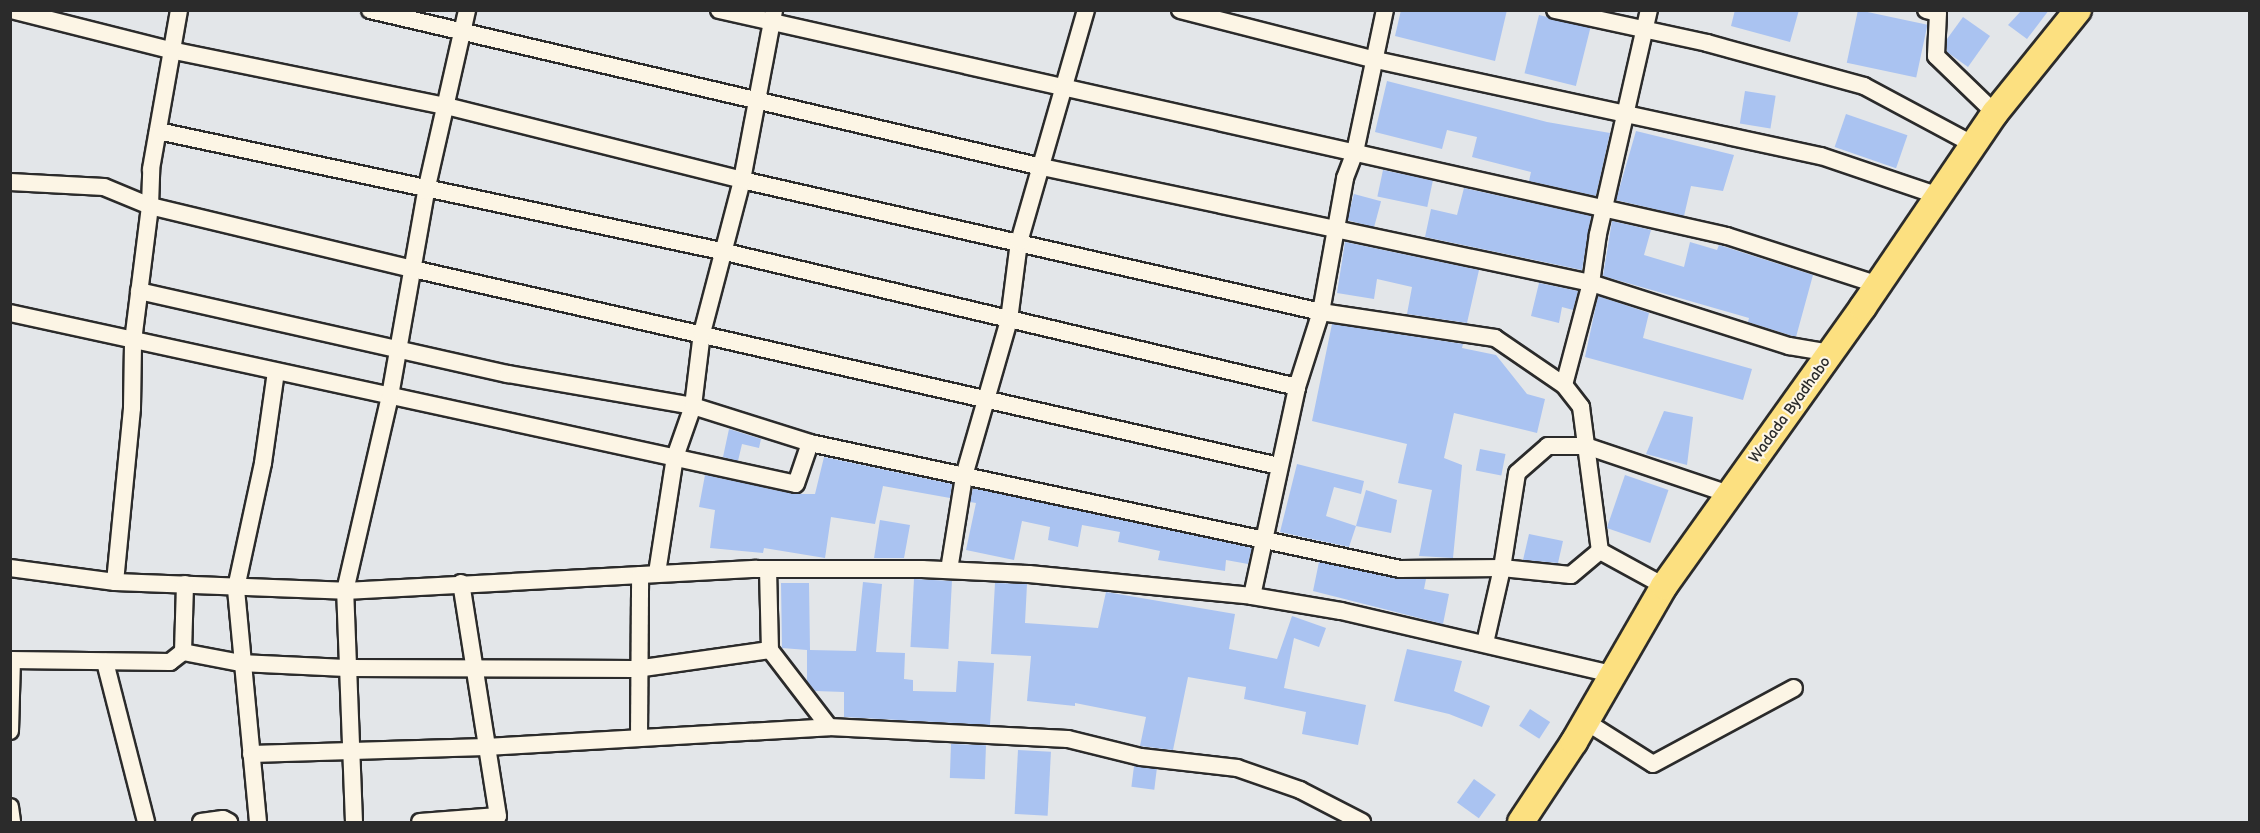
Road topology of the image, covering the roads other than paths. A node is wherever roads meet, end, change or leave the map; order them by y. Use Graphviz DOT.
graph roads {
  1 [pos="11,10"];
  2 [pos="179,10"];
  3 [pos="370,10"];
  4 [pos="467,10"];
  5 [pos="719,10"];
  6 [pos="1086,10"];
  7 [pos="1180,10"];
  8 [pos="1385,10"];
  9 [pos="1555,10"];
  10 [pos="1649,10"];
  11 [pos="1926,10"];
  12 [pos="2078,10"];
  13 [pos="67,16"];
  14 [pos="773,16"];
  15 [pos="1645,30"];
  16 [pos="462,32"];
  17 [pos="170,50"];
  18 [pos="1376,60"];
  19 [pos="1062,86"];
  20 [pos="758,99"];
  21 [pos="446,106"];
  22 [pos="1625,111"];
  23 [pos="1995,113"];
  24 [pos="158,131"];
  25 [pos="1974,145"];
  26 [pos="1355,152"];
  27 [pos="1042,166"];
  28 [pos="742,180"];
  29 [pos="10,182"];
  30 [pos="426,191"];
  31 [pos="1939,196"];
  32 [pos="150,206"];
  33 [pos="1605,208"];
  34 [pos="1335,229"];
  35 [pos="1019,242"];
  36 [pos="721,251"];
  37 [pos="413,269"];
  38 [pos="1591,283"];
  39 [pos="1879,285"];
  40 [pos="139,291"];
  41 [pos="1321,312"];
  42 [pos="10,313"];
  43 [pos="1009,321"];
  44 [pos="702,333"];
  45 [pos="133,341"];
  46 [pos="396,347"];
  47 [pos="1831,353"];
  48 [pos="276,372"];
  49 [pos="1564,386"];
  50 [pos="1298,387"];
  51 [pos="390,396"];
  52 [pos="989,400"];
  53 [pos="693,406"];
  54 [pos="810,442"];
  55 [pos="1586,446"];
  56 [pos="675,457"];
  57 [pos="1278,466"];
  58 [pos="964,476"];
  59 [pos="1729,494"];
  60 [pos="1263,539"];
  61 [pos="1600,551"];
  62 [pos="10,568"];
  63 [pos="1503,568"];
  64 [pos="768,569"];
  65 [pos="949,570"];
  66 [pos="649,574"];
  67 [pos="115,582"];
  68 [pos="461,583"];
  69 [pos="184,584"];
  70 [pos="1664,586"];
  71 [pos="236,588"];
  72 [pos="345,591"];
  73 [pos="1252,596"];
  74 [pos="1485,643"];
  75 [pos="770,650"];
  76 [pos="183,652"];
  77 [pos="11,660"];
  78 [pos="105,662"];
  79 [pos="240,663"];
  80 [pos="346,668"];
  81 [pos="473,669"];
  82 [pos="636,669"];
  83 [pos="1611,674"];
  84 [pos="1794,688"];
  85 [pos="1585,721"];
  86 [pos="829,727"];
  87 [pos="10,731"];
  88 [pos="639,737"];
  89 [pos="486,747"];
  90 [pos="350,752"];
  91 [pos="251,754"];
  92 [pos="10,807"];
  93 [pos="12,822"];
  94 [pos="146,822"];
  95 [pos="201,822"];
  96 [pos="230,822"];
  97 [pos="258,822"];
  98 [pos="354,822"];
  99 [pos="420,822"];
  100 [pos="1362,822"];
  101 [pos="1521,822"];
  1 -- 13 [label="street"];
  2 -- 17 [label="street"];
  3 -- 16 [label="street"];
  4 -- 16 [label="street"];
  5 -- 14 [label="street"];
  6 -- 19 [label="street"];
  7 -- 18 [label="street"];
  8 -- 18 [label="street"];
  9 -- 15 [label="street"];
  10 -- 15 [label="street"];
  11 -- 23 [label="street"];
  12 -- 23 [label="main road, Wadada Byadhabo"];
  13 -- 17 [label="street"];
  14 -- 19 [label="street"];
  14 -- 20 [label="street"];
  15 -- 22 [label="street"];
  15 -- 25 [label="street"];
  16 -- 20 [label="street"];
  16 -- 21 [label="street"];
  17 -- 21 [label="street"];
  17 -- 24 [label="street"];
  18 -- 22 [label="street"];
  18 -- 26 [label="street"];
  19 -- 26 [label="street"];
  19 -- 27 [label="street"];
  20 -- 27 [label="street"];
  20 -- 28 [label="street"];
  21 -- 28 [label="street"];
  21 -- 30 [label="street"];
  22 -- 31 [label="street"];
  22 -- 33 [label="street"];
  23 -- 25 [label="main road, Wadada Byadhabo"];
  24 -- 30 [label="street"];
  24 -- 32 [label="street"];
  25 -- 31 [label="main road, Wadada Byadhabo"];
  26 -- 33 [label="street"];
  26 -- 34 [label="street"];
  27 -- 34 [label="street"];
  27 -- 35 [label="street"];
  28 -- 35 [label="street"];
  28 -- 36 [label="street"];
  29 -- 32 [label="street"];
  30 -- 36 [label="street"];
  30 -- 37 [label="street"];
  31 -- 39 [label="main road, Wadada Byadhabo"];
  32 -- 37 [label="street"];
  32 -- 40 [label="street"];
  33 -- 38 [label="street"];
  33 -- 39 [label="street"];
  34 -- 38 [label="street"];
  34 -- 41 [label="street"];
  35 -- 41 [label="street"];
  35 -- 43 [label="street"];
  36 -- 43 [label="street"];
  36 -- 44 [label="street"];
  37 -- 44 [label="street"];
  37 -- 46 [label="street"];
  38 -- 47 [label="street"];
  38 -- 49 [label="street"];
  39 -- 47 [label="main road, Wadada Byadhabo"];
  40 -- 45 [label="street"];
  40 -- 46 [label="street"];
  41 -- 49 [label="street"];
  41 -- 50 [label="street"];
  42 -- 45 [label="street"];
  43 -- 50 [label="street"];
  43 -- 52 [label="street"];
  44 -- 52 [label="street"];
  44 -- 53 [label="street"];
  45 -- 48 [label="street"];
  45 -- 67 [label="street"];
  46 -- 51 [label="street"];
  46 -- 53 [label="street"];
  47 -- 59 [label="main road, Wadada Byadhabo"];
  48 -- 51 [label="street"];
  48 -- 71 [label="street"];
  49 -- 55 [label="street"];
  50 -- 57 [label="street"];
  51 -- 56 [label="street"];
  51 -- 72 [label="street"];
  52 -- 57 [label="street"];
  52 -- 58 [label="street"];
  53 -- 54 [label="street"];
  53 -- 56 [label="street"];
  54 -- 56 [label="street"];
  54 -- 58 [label="street"];
  55 -- 59 [label="street"];
  55 -- 61 [label="street"];
  55 -- 63 [label="street"];
  56 -- 66 [label="street"];
  57 -- 60 [label="street"];
  58 -- 60 [label="street"];
  58 -- 65 [label="street"];
  59 -- 70 [label="main road, Wadada Byadhabo"];
  60 -- 63 [label="street"];
  60 -- 73 [label="street"];
  61 -- 63 [label="street"];
  61 -- 70 [label="street"];
  62 -- 67 [label="street"];
  63 -- 74 [label="street"];
  64 -- 65 [label="street"];
  64 -- 66 [label="street"];
  64 -- 75 [label="street"];
  65 -- 73 [label="street"];
  66 -- 68 [label="street"];
  66 -- 82 [label="street"];
  67 -- 69 [label="street"];
  68 -- 72 [label="street"];
  68 -- 81 [label="street"];
  69 -- 71 [label="street"];
  69 -- 76 [label="street"];
  70 -- 83 [label="main road, Wadada Byadhabo"];
  71 -- 72 [label="street"];
  71 -- 79 [label="street"];
  72 -- 80 [label="street"];
  73 -- 74 [label="street"];
  74 -- 83 [label="street"];
  75 -- 82 [label="street"];
  75 -- 86 [label="street"];
  76 -- 78 [label="street"];
  76 -- 79 [label="street"];
  77 -- 78 [label="street"];
  77 -- 87 [label="street"];
  78 -- 94 [label="street"];
  79 -- 80 [label="street"];
  79 -- 91 [label="street"];
  80 -- 81 [label="street"];
  80 -- 90 [label="street"];
  81 -- 82 [label="street"];
  81 -- 89 [label="street"];
  82 -- 88 [label="street"];
  83 -- 85 [label="main road, Wadada Byadhabo"];
  84 -- 85 [label="street"];
  85 -- 101 [label="main road, Wadada Byadhabo"];
  86 -- 88 [label="street"];
  86 -- 100 [label="street"];
  88 -- 89 [label="street"];
  89 -- 90 [label="street"];
  89 -- 99 [label="street"];
  90 -- 91 [label="street"];
  90 -- 98 [label="street"];
  91 -- 97 [label="street"];
  92 -- 93 [label="street"];
  95 -- 96 [label="street"];
}
